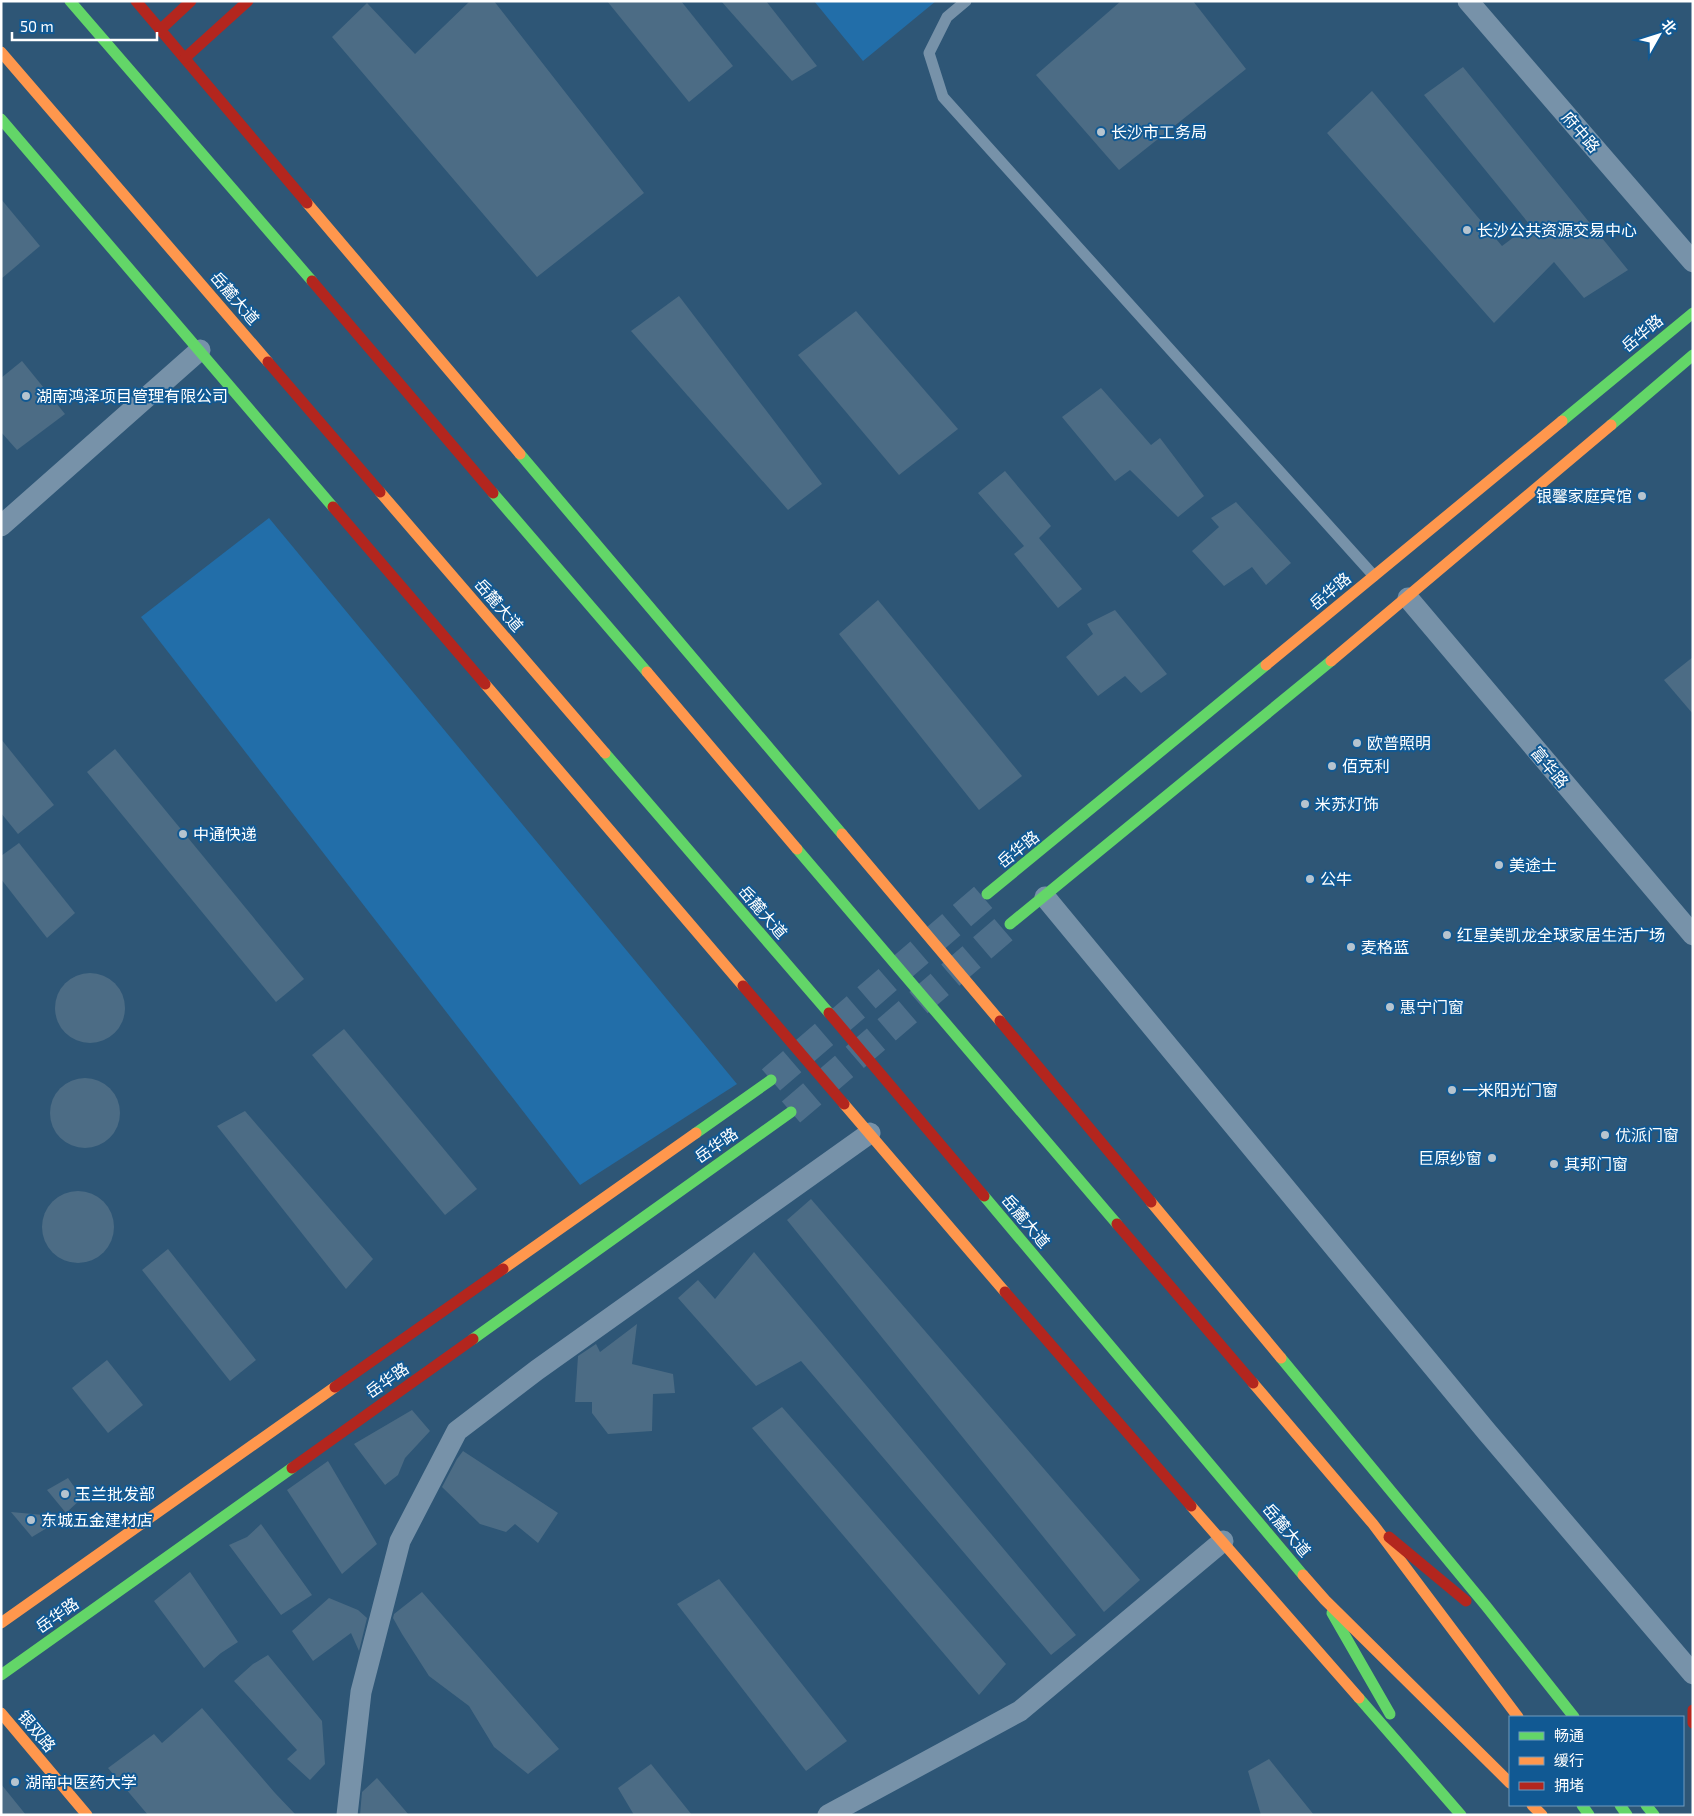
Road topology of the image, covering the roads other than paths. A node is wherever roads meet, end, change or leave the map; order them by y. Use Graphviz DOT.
graph roads {
  1 [pos="70,1"];
  2 [pos="136,1"];
  3 [pos="191,1"];
  4 [pos="248,1"];
  5 [pos="966,1"];
  6 [pos="1468,1"];
  7 [pos="160,30"];
  8 [pos="1,52"];
  9 [pos="185,58"];
  10 [pos="1,119"];
  11 [pos="1693,262"];
  12 [pos="1693,313"];
  13 [pos="200,350"];
  14 [pos="1693,356"];
  15 [pos="1,526"];
  16 [pos="1374,576"];
  17 [pos="1408,598"];
  18 [pos="987,894"];
  19 [pos="1045,897"];
  20 [pos="1010,924"];
  21 [pos="1693,935"];
  22 [pos="771,1080"];
  23 [pos="791,1112"];
  24 [pos="870,1133"];
  25 [pos="1373,1524"];
  26 [pos="1223,1540"];
  27 [pos="1325,1600"];
  28 [pos="1,1623"];
  29 [pos="1512,1638"];
  30 [pos="1693,1674"];
  31 [pos="1,1675"];
  32 [pos="1693,1710"];
  33 [pos="1,1713"];
  34 [pos="1517,1716"];
  35 [pos="1573,1716"];
  36 [pos="1693,1723"];
  37 [pos="1420,1768"];
  38 [pos="1509,1782"];
  39 [pos="1533,1806"];
  40 [pos="87,1815"];
  41 [pos="347,1815"];
  42 [pos="828,1815"];
  43 [pos="1461,1815"];
  44 [pos="1542,1815"];
  1 -- 25 [label="main road"];
  2 -- 7 [label="main road"];
  3 -- 7 [label="main road"];
  4 -- 9 [label="main road"];
  5 -- 16 [label="lane"];
  6 -- 11 [label="street, 府中路"];
  7 -- 9 [label="main road"];
  8 -- 27 [label="main road, 岳麓大道"];
  9 -- 29 [label="main road"];
  10 -- 13 [label="main road"];
  12 -- 16 [label="main road, 岳华路"];
  13 -- 15 [label="street"];
  13 -- 24 [label="main road"];
  14 -- 17 [label="main road"];
  16 -- 18 [label="main road, 岳华路"];
  17 -- 19 [label="main road"];
  17 -- 21 [label="street, 富华路"];
  19 -- 20 [label="main road"];
  19 -- 30 [label="street"];
  22 -- 28 [label="main road, 岳华路"];
  23 -- 31 [label="main road, 岳华路"];
  24 -- 26 [label="main road"];
  24 -- 41 [label="street"];
  25 -- 29 [label="main road"];
  25 -- 34 [label="main road"];
  26 -- 37 [label="main road"];
  26 -- 42 [label="street"];
  27 -- 37 [label="main road"];
  27 -- 38 [label="main road, 岳麓大道"];
  29 -- 35 [label="main road"];
  32 -- 36 [label="main road"];
  33 -- 40 [label="main road, 银双路"];
  37 -- 43 [label="main road"];
  39 -- 44 [label="main road"];
}
